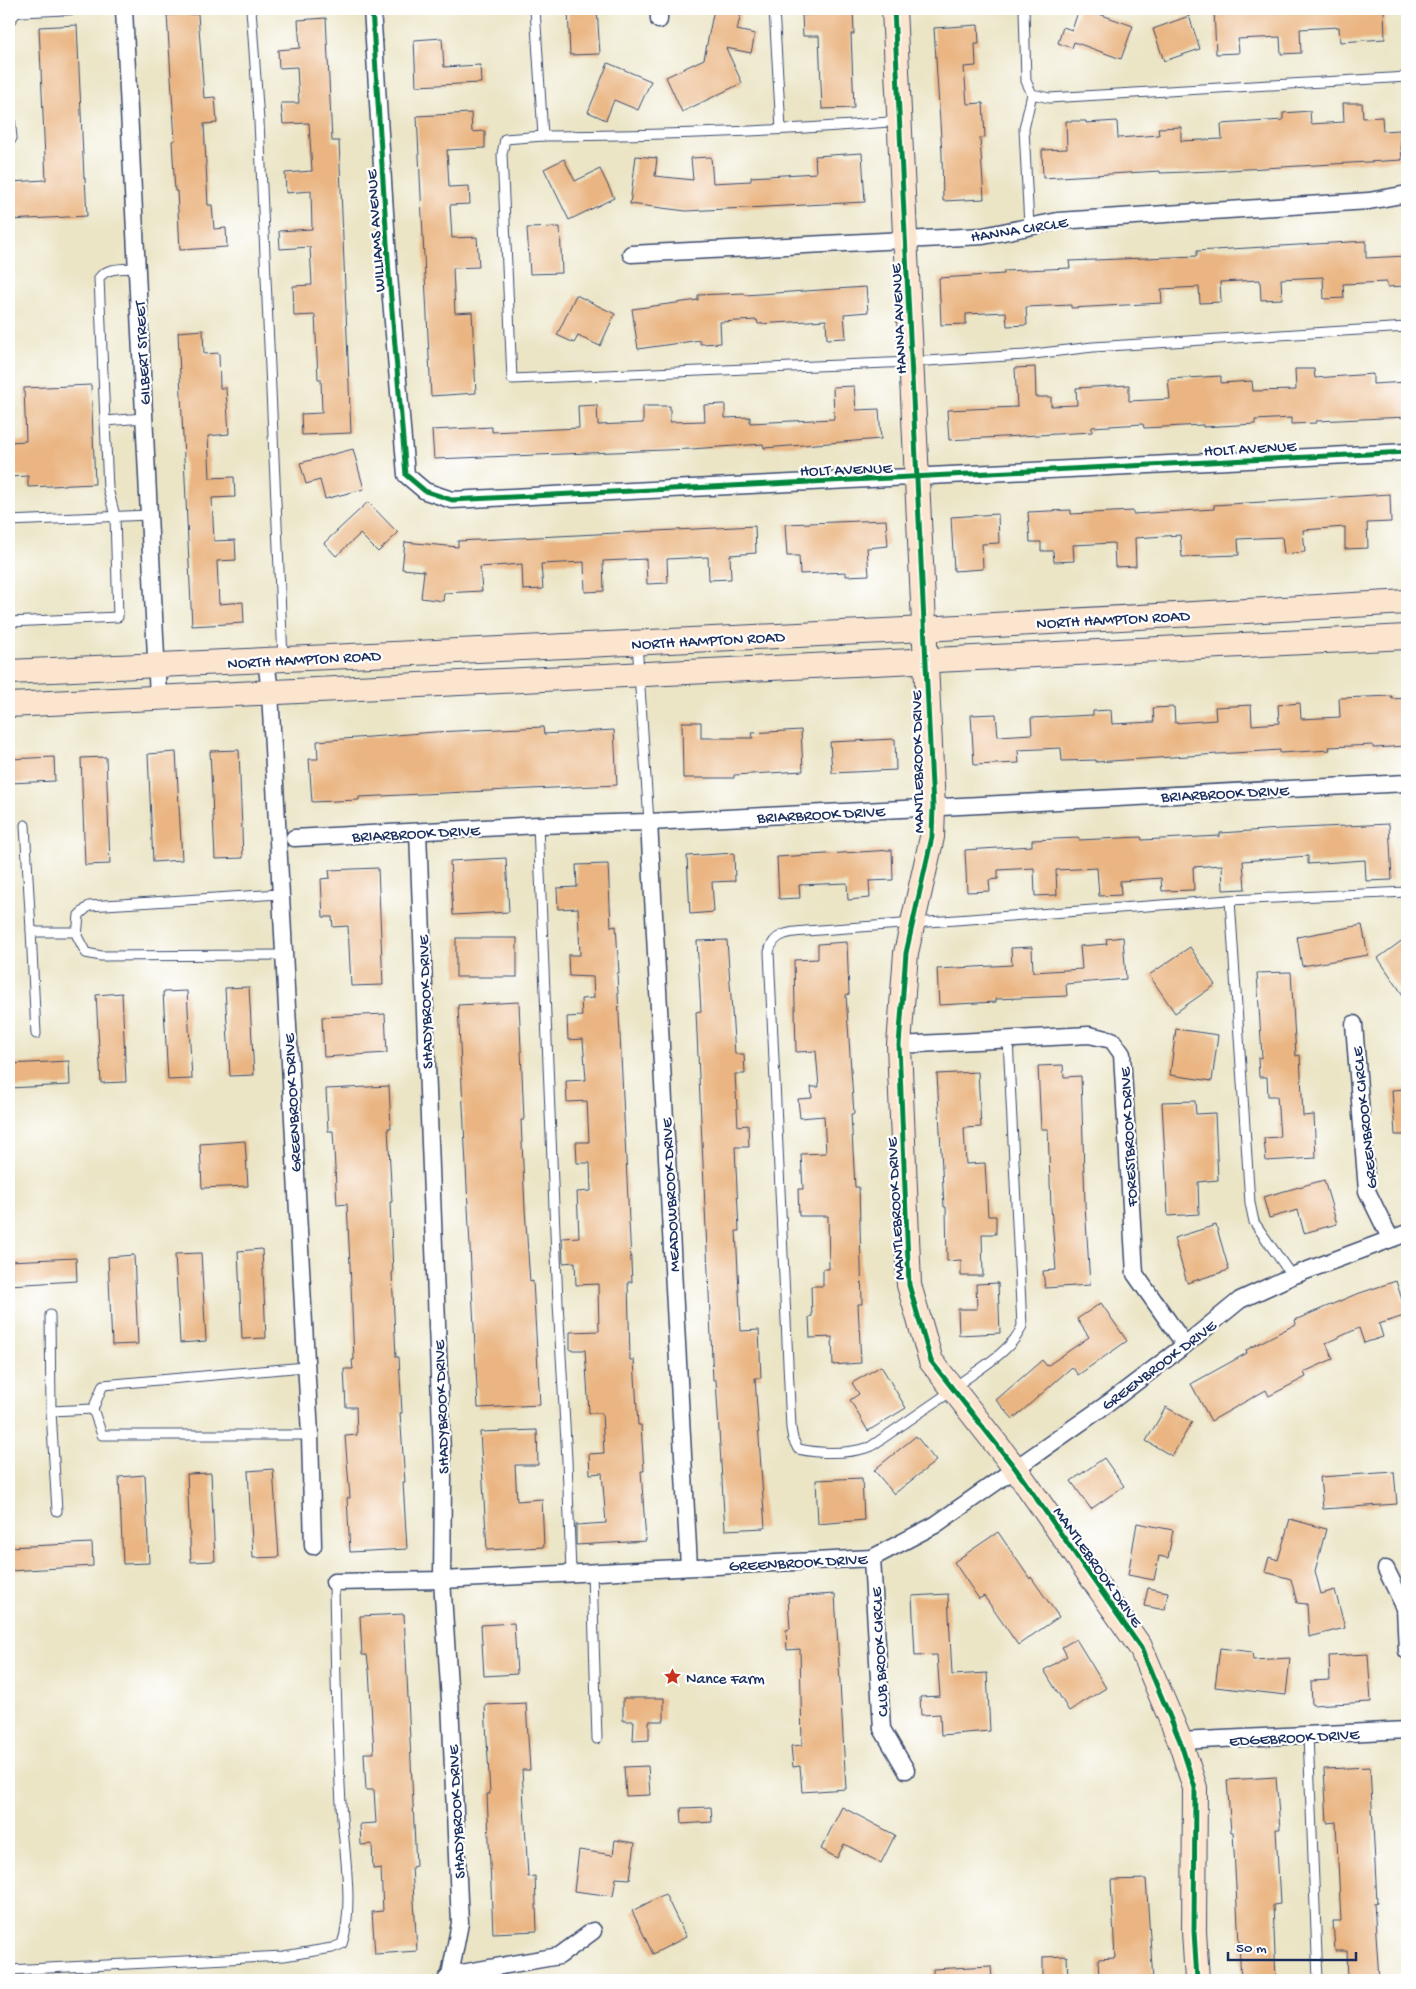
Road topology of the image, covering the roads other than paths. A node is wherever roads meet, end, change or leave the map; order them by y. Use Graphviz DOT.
graph roads {
  1 [pos="86,9"];
  2 [pos="124,9"];
  3 [pos="251,9"];
  4 [pos="372,9"];
  5 [pos="535,9"];
  6 [pos="774,9"];
  7 [pos="894,9"];
  8 [pos="1024,9"];
  9 [pos="9,22"];
  10 [pos="1407,76"];
  11 [pos="1032,94"];
  12 [pos="9,107"];
  13 [pos="900,121"];
  14 [pos="781,129"];
  15 [pos="543,136"];
  16 [pos="9,142"];
  17 [pos="1407,194"];
  18 [pos="1029,226"];
  19 [pos="905,241"];
  20 [pos="631,254"];
  21 [pos="136,268"];
  22 [pos="1407,327"];
  23 [pos="911,362"];
  24 [pos="144,418"];
  25 [pos="105,422"];
  26 [pos="405,452"];
  27 [pos="1407,452"];
  28 [pos="917,478"];
  29 [pos="149,515"];
  30 [pos="115,516"];
  31 [pos="9,520"];
  32 [pos="1407,602"];
  33 [pos="9,622"];
  34 [pos="924,628"];
  35 [pos="1407,637"];
  36 [pos="637,642"];
  37 [pos="275,659"];
  38 [pos="926,660"];
  39 [pos="157,665"];
  40 [pos="9,672"];
  41 [pos="640,674"];
  42 [pos="270,692"];
  43 [pos="158,698"];
  44 [pos="9,705"];
  45 [pos="1407,783"];
  46 [pos="933,807"];
  47 [pos="649,822"];
  48 [pos="25,825"];
  49 [pos="538,825"];
  50 [pos="418,832"];
  51 [pos="294,838"];
  52 [pos="1407,892"];
  53 [pos="280,894"];
  54 [pos="1230,900"];
  55 [pos="914,924"];
  56 [pos="32,930"];
  57 [pos="77,932"];
  58 [pos="283,954"];
  59 [pos="1354,1024"];
  60 [pos="36,1034"];
  61 [pos="1008,1039"];
  62 [pos="899,1045"];
  63 [pos="1407,1232"];
  64 [pos="1390,1238"];
  65 [pos="1292,1276"];
  66 [pos="50,1315"];
  67 [pos="1185,1345"];
  68 [pos="305,1368"];
  69 [pos="953,1389"];
  70 [pos="93,1409"];
  71 [pos="51,1411"];
  72 [pos="310,1435"];
  73 [pos="1015,1468"];
  74 [pos="57,1511"];
  75 [pos="313,1546"];
  76 [pos="872,1558"];
  77 [pos="689,1567"];
  78 [pos="1386,1569"];
  79 [pos="592,1572"];
  80 [pos="571,1573"];
  81 [pos="442,1580"];
  82 [pos="334,1582"];
  83 [pos="1407,1651"];
  84 [pos="1407,1730"];
  85 [pos="1308,1735"];
  86 [pos="597,1739"];
  87 [pos="1180,1741"];
  88 [pos="906,1770"];
  89 [pos="593,1931"];
  90 [pos="9,1970"];
  91 [pos="448,1978"];
  92 [pos="1197,1980"];
  93 [pos="1318,1980"];
  1 -- 9 [label="lane"];
  2 -- 21 [label="street, GILBERT STREET"];
  3 -- 37 [label="lane"];
  4 -- 26 [label="street, WILLIAMS AVENUE"];
  5 -- 15 [label="lane"];
  6 -- 14 [label="lane"];
  7 -- 13 [label="main road, HANNA AVENUE"];
  8 -- 11 [label="lane"];
  10 -- 11 [label="lane"];
  11 -- 18 [label="lane"];
  12 -- 16 [label="lane"];
  13 -- 14 [label="lane"];
  13 -- 19 [label="main road, HANNA AVENUE"];
  14 -- 15 [label="lane"];
  15 -- 23 [label="lane"];
  17 -- 18 [label="street, HANNA CIRCLE"];
  18 -- 19 [label="street, HANNA CIRCLE"];
  19 -- 20 [label="street, HANNA CIRCLE"];
  19 -- 23 [label="main road, HANNA AVENUE"];
  21 -- 24 [label="street, GILBERT STREET"];
  21 -- 25 [label="lane"];
  22 -- 23 [label="lane"];
  23 -- 28 [label="main road, HANNA AVENUE"];
  24 -- 25 [label="lane"];
  24 -- 29 [label="street, GILBERT STREET"];
  25 -- 30 [label="lane"];
  26 -- 28 [label="street, HOLT AVENUE"];
  27 -- 28 [label="street, HOLT AVENUE"];
  28 -- 34 [label="main road, HANNA AVENUE"];
  29 -- 30 [label="lane"];
  29 -- 39 [label="street, GILBERT STREET"];
  30 -- 31 [label="lane"];
  30 -- 33 [label="lane"];
  32 -- 34 [label="main road, NORTH HAMPTON ROAD"];
  34 -- 36 [label="main road, NORTH HAMPTON ROAD"];
  34 -- 38 [label="main road, MANTLEBROOK DRIVE"];
  35 -- 38 [label="main road, NORTH HAMPTON ROAD"];
  36 -- 37 [label="main road, NORTH HAMPTON ROAD"];
  36 -- 41 [label="lane"];
  37 -- 39 [label="main road, NORTH HAMPTON ROAD"];
  37 -- 42 [label="street, GREENBROOK DRIVE"];
  38 -- 41 [label="main road, NORTH HAMPTON ROAD"];
  38 -- 46 [label="main road, MANTLEBROOK DRIVE"];
  39 -- 40 [label="main road, NORTH HAMPTON ROAD"];
  39 -- 43 [label="street, GILBERT STREET"];
  41 -- 42 [label="main road, NORTH HAMPTON ROAD"];
  41 -- 47 [label="lane"];
  42 -- 43 [label="main road, NORTH HAMPTON ROAD"];
  42 -- 53 [label="street, GREENBROOK DRIVE"];
  43 -- 44 [label="main road, NORTH HAMPTON ROAD"];
  45 -- 46 [label="street, BRIARBROOK DRIVE"];
  46 -- 47 [label="street, BRIARBROOK DRIVE"];
  46 -- 55 [label="main road, MANTLEBROOK DRIVE"];
  47 -- 49 [label="street, BRIARBROOK DRIVE"];
  47 -- 77 [label="street, MEADOWBROOK DRIVE"];
  48 -- 56 [label="lane"];
  49 -- 50 [label="street, BRIARBROOK DRIVE"];
  49 -- 80 [label="lane"];
  50 -- 51 [label="street, BRIARBROOK DRIVE"];
  50 -- 81 [label="street, SHADYBROOK DRIVE"];
  52 -- 54 [label="lane"];
  53 -- 57 [label="lane"];
  53 -- 58 [label="street, GREENBROOK DRIVE"];
  54 -- 55 [label="lane"];
  54 -- 65 [label="lane"];
  55 -- 62 [label="main road, MANTLEBROOK DRIVE"];
  55 -- 69 [label="lane"];
  56 -- 57 [label="lane"];
  56 -- 60 [label="lane"];
  57 -- 58 [label="lane"];
  58 -- 68 [label="street, GREENBROOK DRIVE"];
  59 -- 64 [label="street, GREENBROOK CIRCLE"];
  61 -- 62 [label="street, FORESTBROOK DRIVE"];
  61 -- 67 [label="street, FORESTBROOK DRIVE"];
  61 -- 69 [label="lane"];
  62 -- 69 [label="main road, MANTLEBROOK DRIVE"];
  63 -- 64 [label="street, GREENBROOK DRIVE"];
  64 -- 65 [label="street, GREENBROOK DRIVE"];
  65 -- 67 [label="street, GREENBROOK DRIVE"];
  66 -- 71 [label="lane"];
  67 -- 73 [label="street, GREENBROOK DRIVE"];
  68 -- 70 [label="lane"];
  68 -- 72 [label="street, GREENBROOK DRIVE"];
  69 -- 73 [label="main road, MANTLEBROOK DRIVE"];
  70 -- 71 [label="lane"];
  70 -- 72 [label="lane"];
  71 -- 74 [label="lane"];
  72 -- 75 [label="street, GREENBROOK DRIVE"];
  73 -- 76 [label="street, GREENBROOK DRIVE"];
  73 -- 87 [label="main road, MANTLEBROOK DRIVE"];
  76 -- 77 [label="street, GREENBROOK DRIVE"];
  76 -- 88 [label="street, CLUB BROOK CIRCLE"];
  77 -- 79 [label="street, GREENBROOK DRIVE"];
  78 -- 83 [label="street"];
  79 -- 80 [label="street, GREENBROOK DRIVE"];
  79 -- 86 [label="lane"];
  80 -- 81 [label="street, GREENBROOK DRIVE"];
  81 -- 82 [label="street, GREENBROOK DRIVE"];
  81 -- 91 [label="street, SHADYBROOK DRIVE"];
  82 -- 90 [label="lane"];
  84 -- 85 [label="street, EDGEBROOK DRIVE"];
  85 -- 87 [label="street, EDGEBROOK DRIVE"];
  85 -- 93 [label="lane"];
  87 -- 92 [label="main road, MANTLEBROOK DRIVE"];
  89 -- 91 [label="street"];
}
